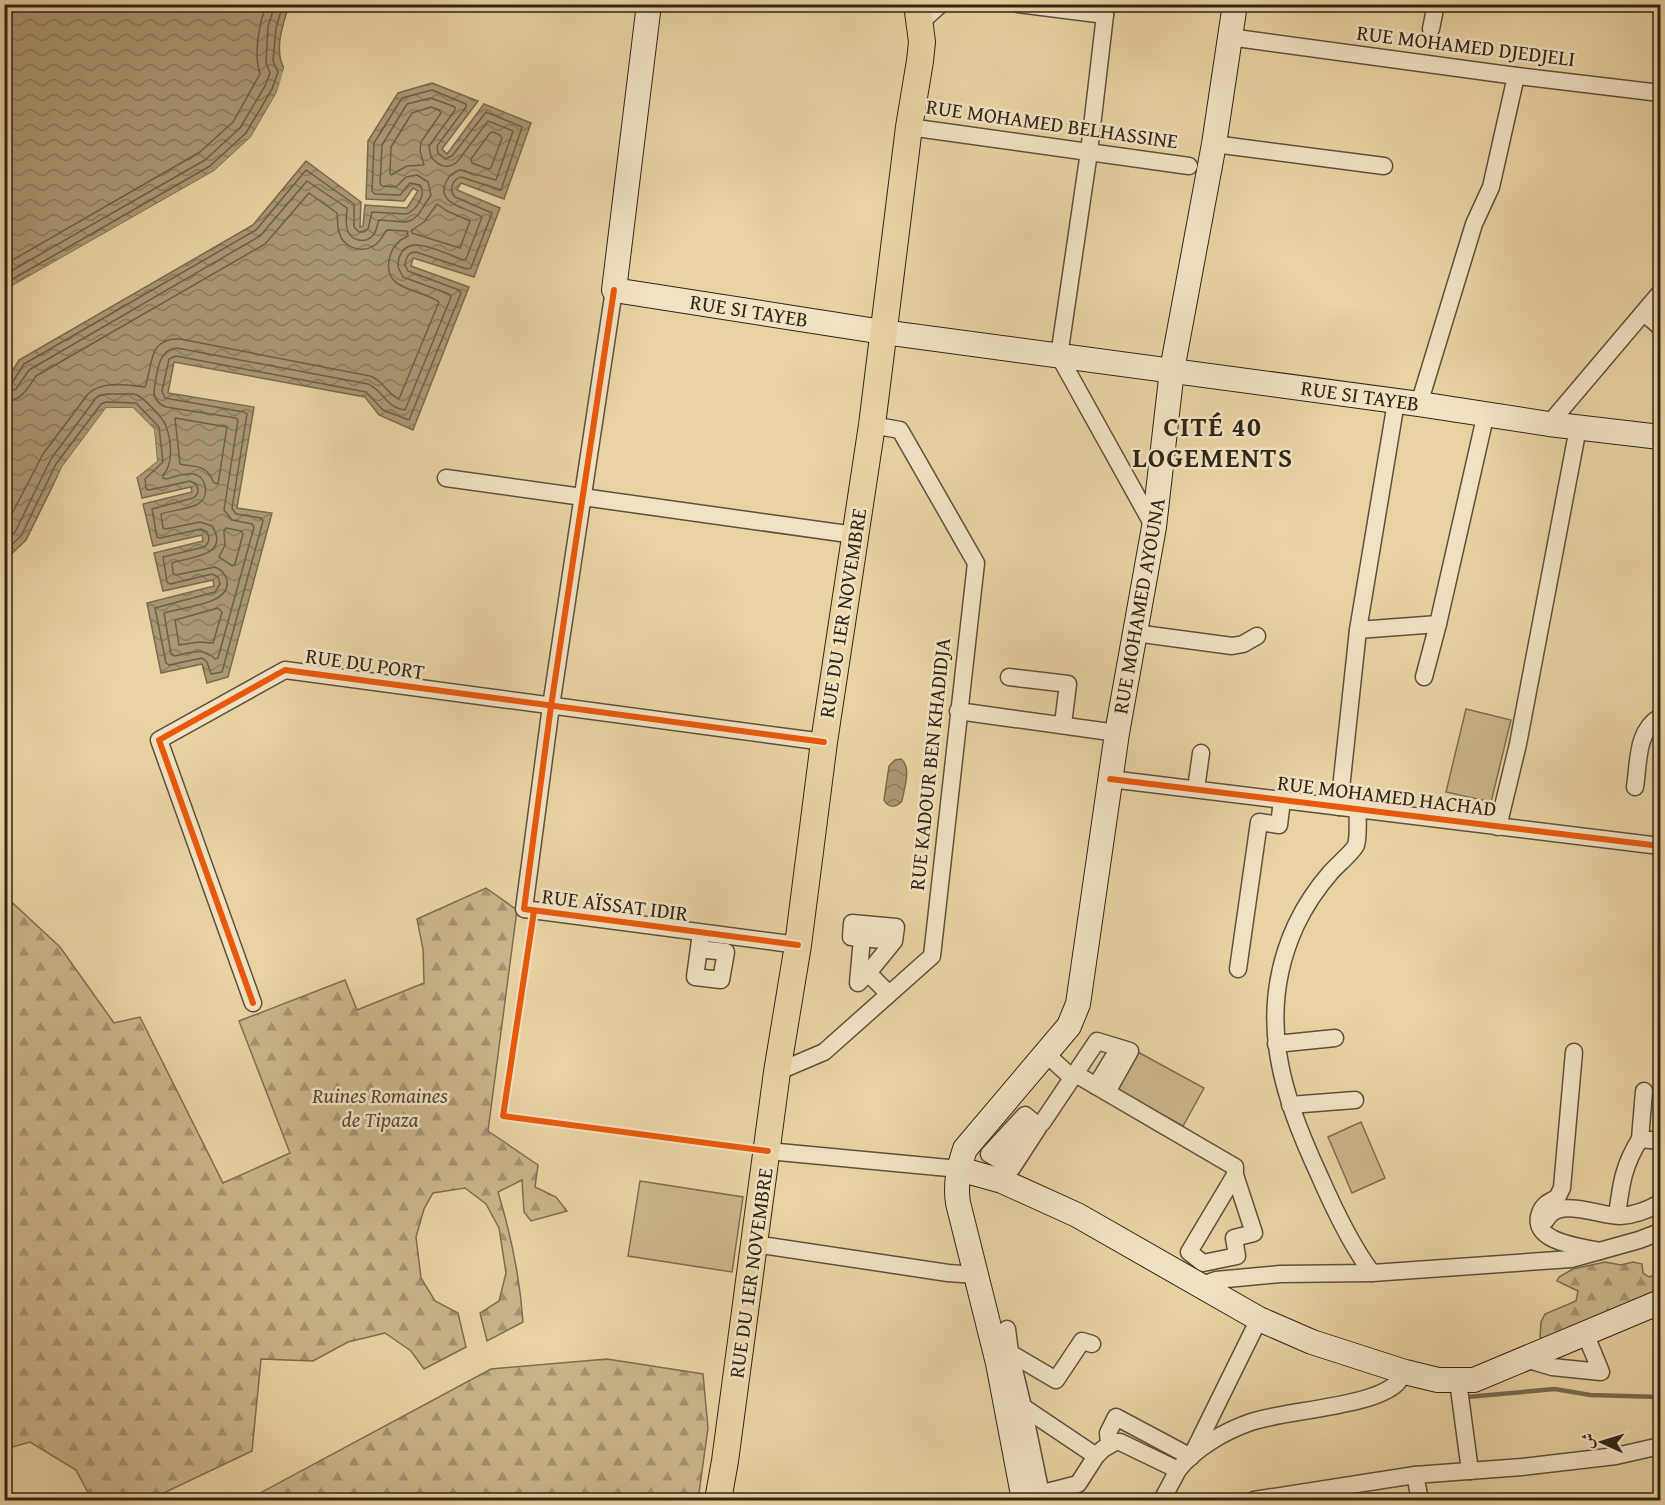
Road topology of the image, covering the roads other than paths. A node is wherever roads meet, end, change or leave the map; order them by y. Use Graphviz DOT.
graph roads {
  1 [pos="649,4"];
  2 [pos="941,4"];
  3 [pos="1018,4"];
  4 [pos="1235,4"];
  5 [pos="1436,4"];
  6 [pos="1104,10"];
  7 [pos="919,13"];
  8 [pos="1431,29"];
  9 [pos="1229,37"];
  10 [pos="1516,76"];
  11 [pos="1660,93"];
  12 [pos="909,127"];
  13 [pos="1214,144"];
  14 [pos="1089,152"];
  15 [pos="1188,166"];
  16 [pos="1384,166"];
  17 [pos="614,290"];
  18 [pos="1660,293"];
  19 [pos="1644,313"];
  20 [pos="1660,322"];
  21 [pos="883,332"];
  22 [pos="1059,356"];
  23 [pos="1172,370"];
  24 [pos="1407,403"];
  25 [pos="1486,413"];
  26 [pos="1549,424"];
  27 [pos="872,425"];
  28 [pos="1578,428"];
  29 [pos="1660,437"];
  30 [pos="446,478"];
  31 [pos="583,496"];
  32 [pos="1154,526"];
  33 [pos="855,535"];
  34 [pos="1438,624"];
  35 [pos="1358,630"];
  36 [pos="1135,633"];
  37 [pos="1257,636"];
  38 [pos="1424,676"];
  39 [pos="1009,677"];
  40 [pos="552,706"];
  41 [pos="958,711"];
  42 [pos="1660,717"];
  43 [pos="1063,724"];
  44 [pos="1117,733"];
  45 [pos="824,742"];
  46 [pos="1202,753"];
  47 [pos="1110,779"];
  48 [pos="1635,787"];
  49 [pos="1196,789"];
  50 [pos="1282,800"];
  51 [pos="1339,807"];
  52 [pos="1358,809"];
  53 [pos="1498,827"];
  54 [pos="1660,846"];
  55 [pos="798,945"];
  56 [pos="863,969"];
  57 [pos="1238,969"];
  58 [pos="889,994"];
  59 [pos="253,1003"];
  60 [pos="1335,1038"];
  61 [pos="1276,1044"];
  62 [pos="1574,1052"];
  63 [pos="1046,1054"];
  64 [pos="777,1072"];
  65 [pos="1091,1083"];
  66 [pos="1644,1091"];
  67 [pos="1355,1100"];
  68 [pos="1290,1105"];
  69 [pos="1640,1139"];
  70 [pos="1660,1141"];
  71 [pos="768,1151"];
  72 [pos="1000,1161"];
  73 [pos="959,1169"];
  74 [pos="1235,1175"];
  75 [pos="1660,1203"];
  76 [pos="1617,1215"];
  77 [pos="1660,1232"];
  78 [pos="1557,1240"];
  79 [pos="755,1244"];
  80 [pos="1601,1251"];
  81 [pos="1372,1273"];
  82 [pos="976,1275"];
  83 [pos="1199,1286"];
  84 [pos="1660,1302"];
  85 [pos="1259,1319"];
  86 [pos="1007,1329"];
  87 [pos="1585,1333"];
  88 [pos="1092,1344"];
  89 [pos="1010,1353"];
  90 [pos="1525,1359"];
  91 [pos="1405,1372"];
  92 [pos="1460,1390"];
  93 [pos="1023,1407"];
  94 [pos="1109,1444"];
  95 [pos="1660,1450"];
  96 [pos="1096,1456"];
  97 [pos="1191,1456"];
  98 [pos="1178,1470"];
  99 [pos="1470,1471"];
  100 [pos="1415,1475"];
  101 [pos="1041,1496"];
  102 [pos="718,1500"];
  103 [pos="1162,1500"];
  104 [pos="1254,1500"];
  105 [pos="1420,1500"];
  1 -- 17 [label="main road"];
  2 -- 7 [label="street"];
  3 -- 6 [label="street"];
  4 -- 9 [label="main road, RUE MOHAMED AYOUNA"];
  5 -- 8 [label="street"];
  6 -- 14 [label="street"];
  7 -- 12 [label="main road, RUE DU 1ER NOVEMBRE"];
  9 -- 10 [label="street, RUE MOHAMED DJEDJELI"];
  9 -- 13 [label="main road, RUE MOHAMED AYOUNA"];
  10 -- 11 [label="street, RUE MOHAMED DJEDJELI"];
  10 -- 24 [label="street"];
  12 -- 14 [label="street, RUE MOHAMED BELHASSINE"];
  12 -- 21 [label="main road, RUE DU 1ER NOVEMBRE"];
  13 -- 16 [label="street"];
  13 -- 23 [label="main road, RUE MOHAMED AYOUNA"];
  14 -- 15 [label="street, RUE MOHAMED BELHASSINE"];
  14 -- 22 [label="street"];
  17 -- 21 [label="main road, RUE SI TAYEB"];
  17 -- 31 [label="street"];
  18 -- 19 [label="street"];
  19 -- 20 [label="street"];
  19 -- 26 [label="street"];
  21 -- 22 [label="main road, RUE SI TAYEB"];
  21 -- 27 [label="main road, RUE DU 1ER NOVEMBRE"];
  22 -- 23 [label="main road, RUE SI TAYEB"];
  22 -- 32 [label="street"];
  23 -- 24 [label="main road, RUE SI TAYEB"];
  23 -- 32 [label="main road, RUE MOHAMED AYOUNA"];
  24 -- 25 [label="main road, RUE SI TAYEB"];
  24 -- 35 [label="street"];
  25 -- 26 [label="main road, RUE SI TAYEB"];
  25 -- 34 [label="street"];
  26 -- 28 [label="main road, RUE SI TAYEB"];
  27 -- 33 [label="main road, RUE DU 1ER NOVEMBRE"];
  27 -- 41 [label="street, RUE KADOUR BEN KHADIDJA"];
  28 -- 29 [label="main road, RUE SI TAYEB"];
  28 -- 53 [label="street"];
  30 -- 31 [label="street"];
  31 -- 33 [label="street"];
  31 -- 40 [label="street"];
  32 -- 36 [label="main road, RUE MOHAMED AYOUNA"];
  33 -- 45 [label="main road, RUE DU 1ER NOVEMBRE"];
  34 -- 35 [label="street"];
  34 -- 38 [label="street"];
  35 -- 51 [label="street"];
  36 -- 37 [label="street"];
  36 -- 44 [label="main road, RUE MOHAMED AYOUNA"];
  39 -- 43 [label="street"];
  40 -- 45 [label="street, RUE DU PORT"];
  40 -- 55 [label="street, RUE AÏSSAT IDIR"];
  40 -- 59 [label="street, RUE DU PORT"];
  41 -- 43 [label="street"];
  41 -- 58 [label="street, RUE KADOUR BEN KHADIDJA"];
  42 -- 48 [label="street"];
  43 -- 44 [label="street"];
  44 -- 47 [label="main road, RUE MOHAMED AYOUNA"];
  45 -- 55 [label="main road, RUE DU 1ER NOVEMBRE"];
  46 -- 49 [label="street"];
  47 -- 49 [label="street, RUE MOHAMED HACHAD"];
  47 -- 63 [label="main road, RUE MOHAMED AYOUNA"];
  49 -- 50 [label="street, RUE MOHAMED HACHAD"];
  50 -- 51 [label="street, RUE MOHAMED HACHAD"];
  50 -- 57 [label="street"];
  51 -- 52 [label="street, RUE MOHAMED HACHAD"];
  52 -- 53 [label="street, RUE MOHAMED HACHAD"];
  52 -- 61 [label="street"];
  53 -- 54 [label="street, RUE MOHAMED HACHAD"];
  55 -- 64 [label="main road, RUE DU 1ER NOVEMBRE"];
  56 -- 56 [label="street"];
  56 -- 58 [label="street"];
  58 -- 64 [label="street, RUE KADOUR BEN KHADIDJA"];
  60 -- 61 [label="street"];
  61 -- 68 [label="street"];
  62 -- 78 [label="street"];
  63 -- 65 [label="street"];
  63 -- 73 [label="main road, RUE MOHAMED AYOUNA"];
  64 -- 71 [label="main road, RUE DU 1ER NOVEMBRE"];
  65 -- 65 [label="street"];
  65 -- 72 [label="street"];
  65 -- 74 [label="street"];
  66 -- 69 [label="street"];
  67 -- 68 [label="street"];
  68 -- 81 [label="street"];
  69 -- 70 [label="street"];
  69 -- 76 [label="street"];
  71 -- 73 [label="street"];
  71 -- 79 [label="main road, RUE DU 1ER NOVEMBRE"];
  73 -- 82 [label="main road"];
  73 -- 83 [label="main road"];
  74 -- 74 [label="street"];
  75 -- 76 [label="street"];
  76 -- 78 [label="street"];
  77 -- 80 [label="street"];
  78 -- 80 [label="street"];
  79 -- 82 [label="street"];
  79 -- 102 [label="main road, RUE DU 1ER NOVEMBRE"];
  80 -- 81 [label="street"];
  81 -- 83 [label="street"];
  82 -- 101 [label="main road"];
  83 -- 85 [label="main road"];
  84 -- 87 [label="main road"];
  85 -- 91 [label="main road"];
  85 -- 97 [label="street"];
  86 -- 89 [label="street"];
  87 -- 90 [label="main road"];
  87 -- 90 [label="street"];
  88 -- 89 [label="street"];
  89 -- 93 [label="street"];
  90 -- 92 [label="main road"];
  91 -- 92 [label="main road"];
  91 -- 97 [label="street"];
  92 -- 99 [label="street"];
  93 -- 96 [label="street"];
  93 -- 101 [label="street"];
  94 -- 96 [label="street"];
  94 -- 97 [label="street"];
  94 -- 98 [label="street"];
  95 -- 99 [label="street"];
  96 -- 101 [label="street"];
  97 -- 98 [label="street"];
  98 -- 103 [label="street"];
  99 -- 100 [label="street"];
  100 -- 104 [label="street"];
  100 -- 105 [label="street"];
}
